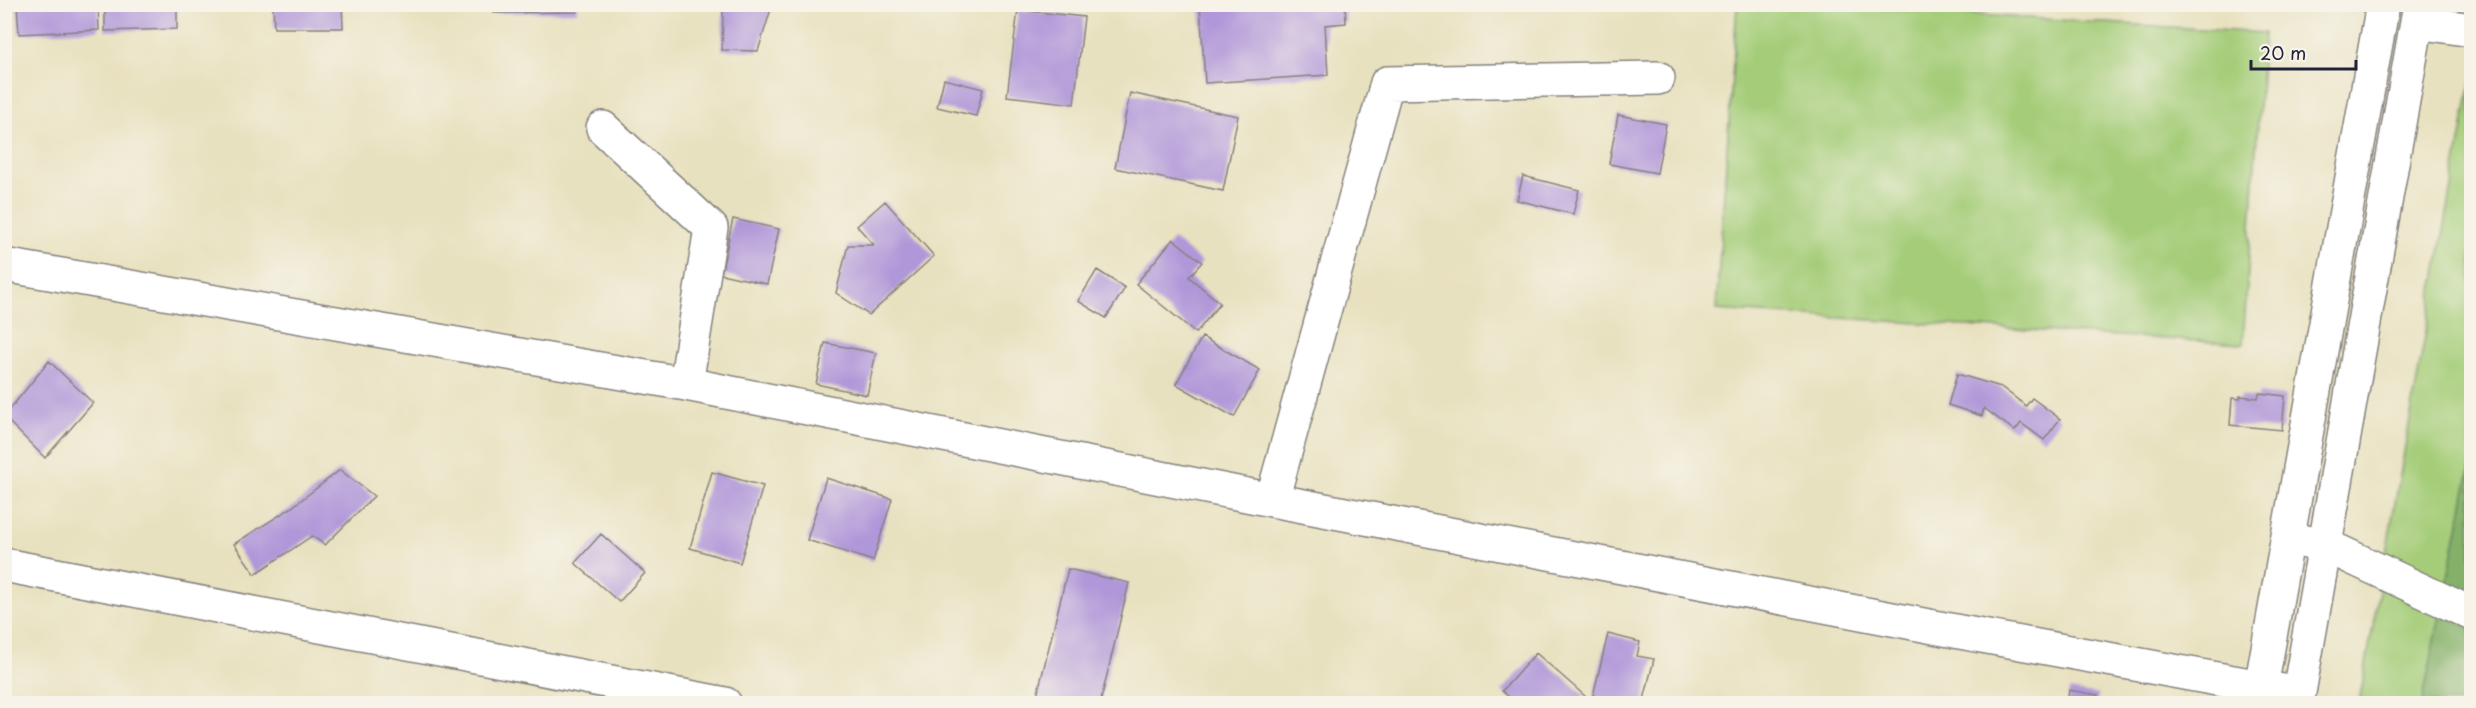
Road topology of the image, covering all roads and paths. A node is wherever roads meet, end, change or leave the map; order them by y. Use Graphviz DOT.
graph roads {
  1 [pos="2383,4"];
  2 [pos="2419,13"];
  3 [pos="2472,30"];
  4 [pos="1658,78"];
  5 [pos="603,129"];
  6 [pos="4,264"];
  7 [pos="686,384"];
  8 [pos="1272,500"];
  9 [pos="2287,539"];
  10 [pos="2325,545"];
  11 [pos="4,565"];
  12 [pos="2472,614"];
  13 [pos="2259,695"];
  14 [pos="2298,699"];
  15 [pos="725,704"];
  1 -- 9 [label="street"];
  2 -- 3 [label="street"];
  2 -- 10 [label="street"];
  4 -- 8 [label="street"];
  5 -- 7 [label="street"];
  6 -- 7 [label="street"];
  7 -- 8 [label="street"];
  8 -- 13 [label="street"];
  9 -- 10 [label="street"];
  9 -- 13 [label="street"];
  10 -- 12 [label="street"];
  10 -- 14 [label="street"];
  11 -- 15 [label="street"];
  13 -- 14 [label="street"];
}
